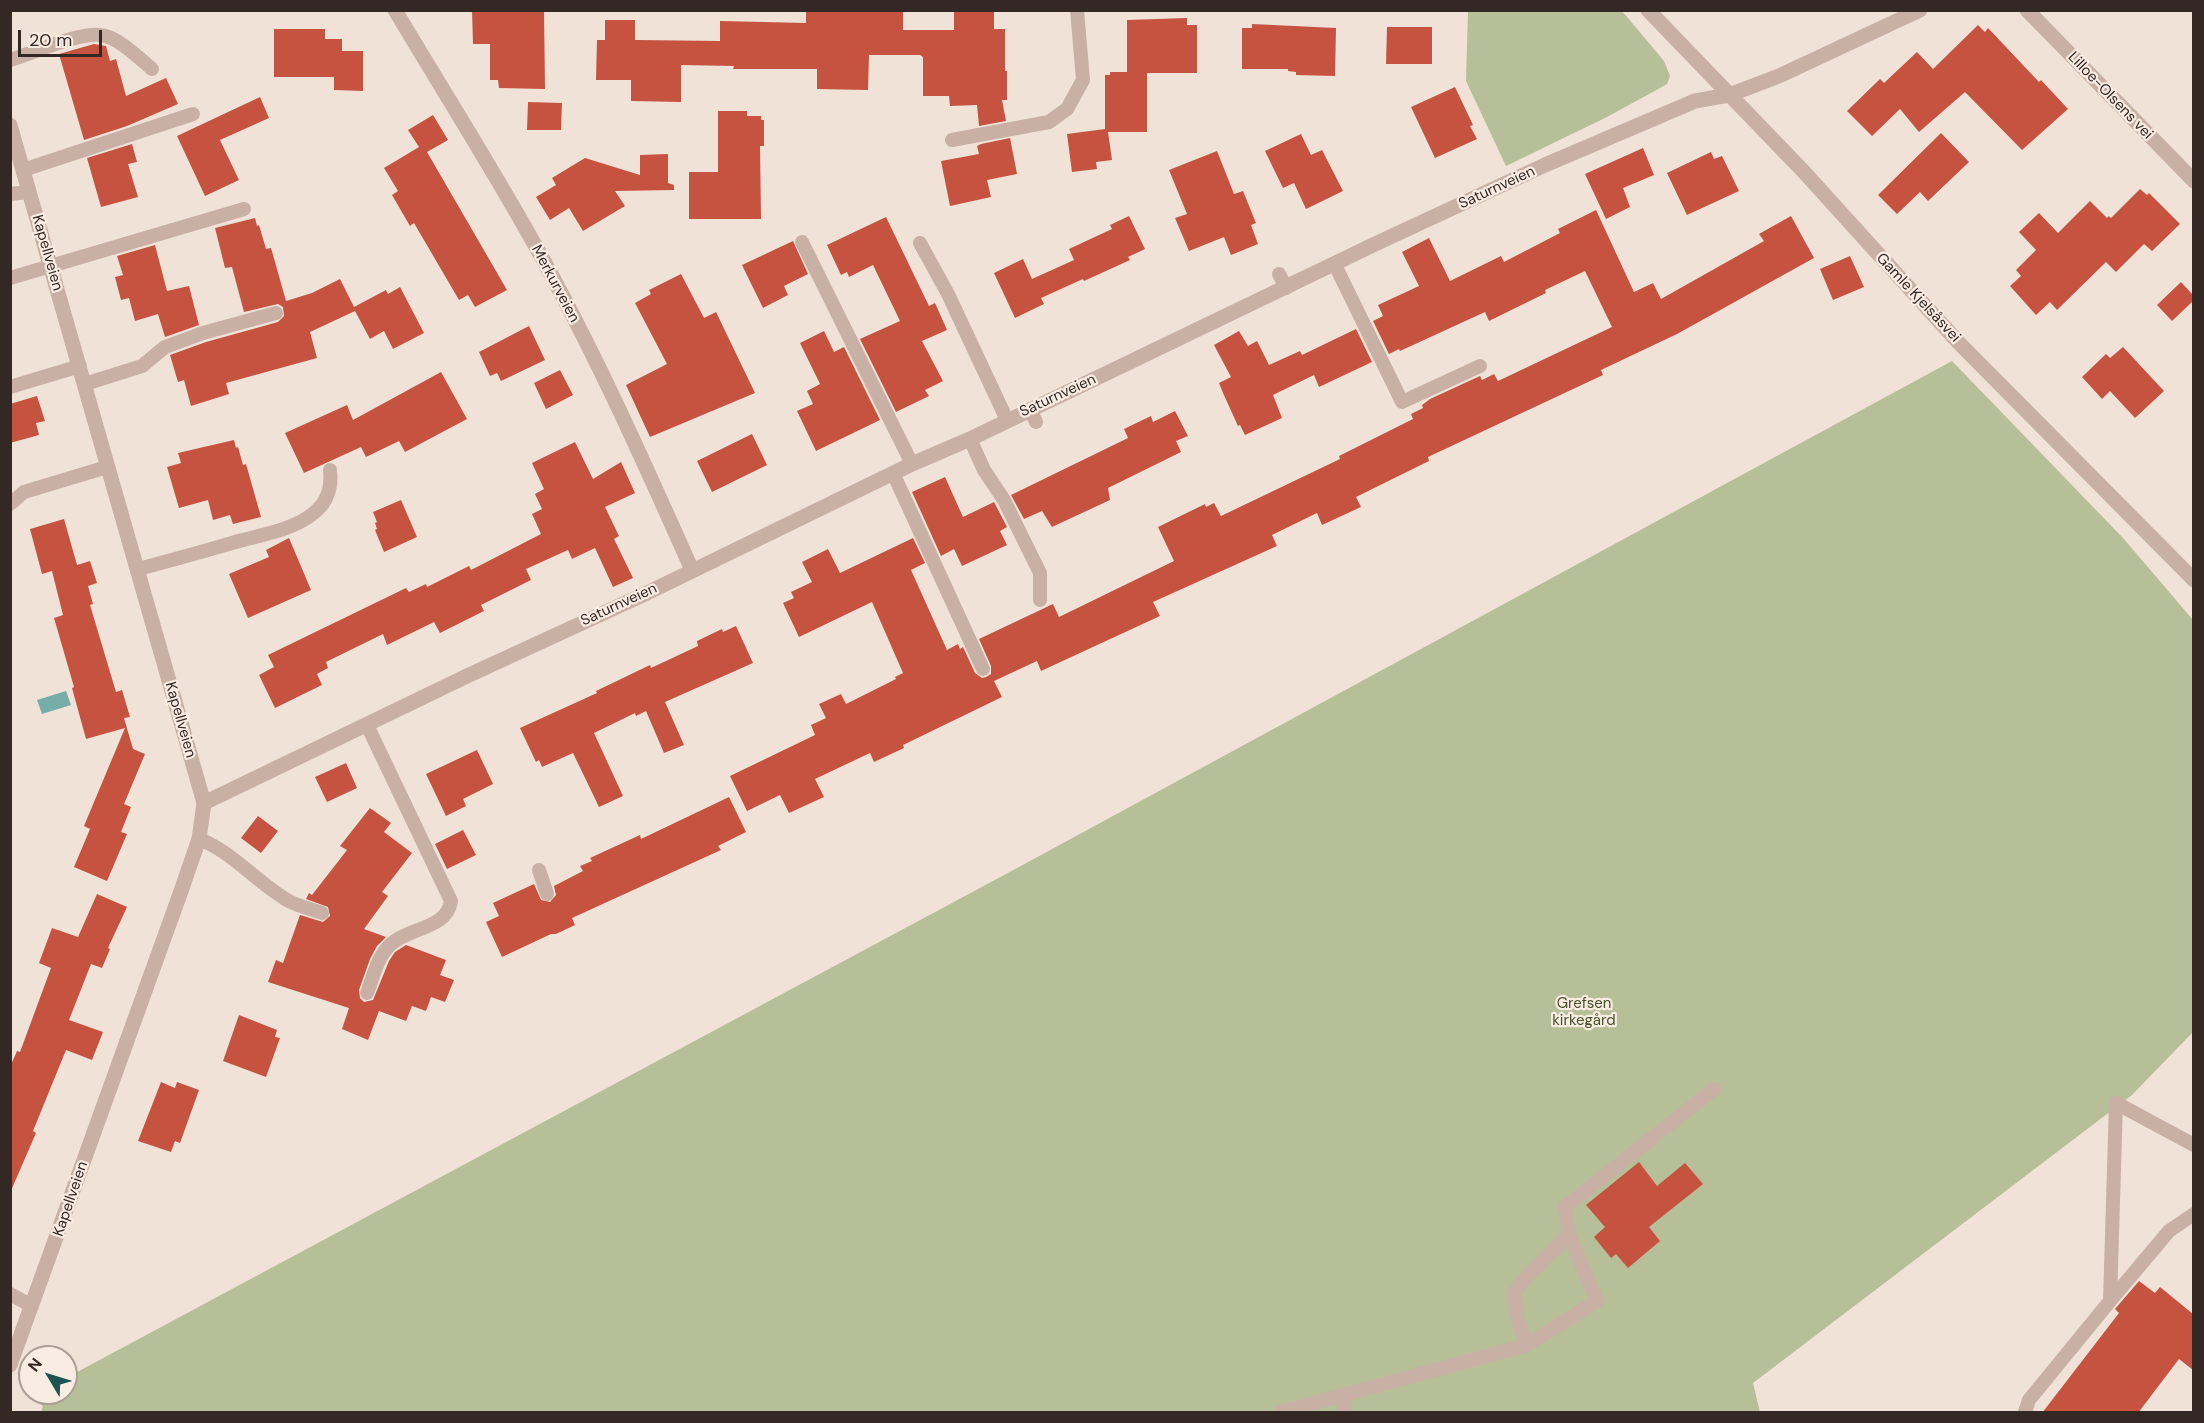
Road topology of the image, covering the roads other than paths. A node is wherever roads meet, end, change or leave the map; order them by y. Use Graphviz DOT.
graph roads {
  1 [pos="395,10"];
  2 [pos="1077,10"];
  3 [pos="1648,10"];
  4 [pos="1920,10"];
  5 [pos="2027,10"];
  6 [pos="10,60"];
  7 [pos="152,69"];
  8 [pos="1729,95"];
  9 [pos="193,114"];
  10 [pos="10,125"];
  11 [pos="952,140"];
  12 [pos="23,170"];
  13 [pos="2193,182"];
  14 [pos="29,192"];
  15 [pos="10,194"];
  16 [pos="244,209"];
  17 [pos="801,242"];
  18 [pos="920,243"];
  19 [pos="1335,265"];
  20 [pos="50,267"];
  21 [pos="1279,274"];
  22 [pos="10,278"];
  23 [pos="1286,288"];
  24 [pos="276,313"];
  25 [pos="80,366"];
  26 [pos="1480,366"];
  27 [pos="85,384"];
  28 [pos="10,387"];
  29 [pos="1007,420"];
  30 [pos="970,439"];
  31 [pos="912,464"];
  32 [pos="107,467"];
  33 [pos="330,470"];
  34 [pos="893,474"];
  35 [pos="10,504"];
  36 [pos="138,569"];
  37 [pos="692,570"];
  38 [pos="2193,580"];
  39 [pos="1040,600"];
  40 [pos="983,669"];
  41 [pos="368,725"];
  42 [pos="204,803"];
  43 [pos="198,838"];
  44 [pos="539,870"];
  45 [pos="548,894"];
  46 [pos="322,913"];
  47 [pos="367,993"];
  48 [pos="1714,1089"];
  49 [pos="2193,1145"];
  50 [pos="2193,1214"];
  51 [pos="1569,1235"];
  52 [pos="10,1294"];
  53 [pos="2110,1301"];
  54 [pos="32,1306"];
  55 [pos="1527,1345"];
  56 [pos="10,1365"];
  57 [pos="1343,1395"];
  58 [pos="1281,1413"];
  59 [pos="1345,1413"];
  60 [pos="2025,1413"];
  1 -- 37 [label="street, Merkurveien"];
  2 -- 11 [label="lane"];
  3 -- 8 [label="street, Gamle Kjelsåsvei"];
  4 -- 8 [label="street, Saturnveien"];
  5 -- 13 [label="street, Lilloe-Olsens vei"];
  6 -- 7 [label="lane"];
  8 -- 19 [label="street, Saturnveien"];
  8 -- 38 [label="street, Gamle Kjelsåsvei"];
  9 -- 12 [label="lane"];
  10 -- 12 [label="street, Kapellveien"];
  12 -- 14 [label="street, Kapellveien"];
  14 -- 15 [label="lane"];
  14 -- 20 [label="street, Kapellveien"];
  16 -- 20 [label="lane"];
  17 -- 31 [label="lane"];
  18 -- 29 [label="lane"];
  19 -- 23 [label="street, Saturnveien"];
  19 -- 26 [label="lane"];
  20 -- 22 [label="lane"];
  20 -- 25 [label="street, Kapellveien"];
  21 -- 23 [label="lane"];
  23 -- 29 [label="street, Saturnveien"];
  24 -- 27 [label="lane"];
  25 -- 27 [label="street, Kapellveien"];
  25 -- 28 [label="lane"];
  27 -- 32 [label="street, Kapellveien"];
  29 -- 30 [label="street, Saturnveien"];
  30 -- 31 [label="street, Saturnveien"];
  30 -- 39 [label="lane"];
  31 -- 34 [label="street, Saturnveien"];
  32 -- 35 [label="lane"];
  32 -- 36 [label="street, Kapellveien"];
  33 -- 36 [label="lane"];
  34 -- 37 [label="street, Saturnveien"];
  34 -- 40 [label="lane"];
  36 -- 42 [label="street, Kapellveien"];
  37 -- 41 [label="street, Saturnveien"];
  41 -- 42 [label="street, Saturnveien"];
  41 -- 47 [label="lane"];
  42 -- 43 [label="street, Kapellveien"];
  43 -- 46 [label="lane"];
  43 -- 54 [label="street, Kapellveien"];
  44 -- 45 [label="lane"];
  48 -- 51 [label="lane"];
  49 -- 53 [label="lane"];
  50 -- 53 [label="lane"];
  51 -- 55 [label="lane"];
  51 -- 55 [label="lane"];
  52 -- 54 [label="lane"];
  53 -- 60 [label="lane"];
  54 -- 56 [label="street, Kapellveien"];
  55 -- 57 [label="lane"];
  57 -- 58 [label="lane"];
  57 -- 59 [label="lane"];
}
